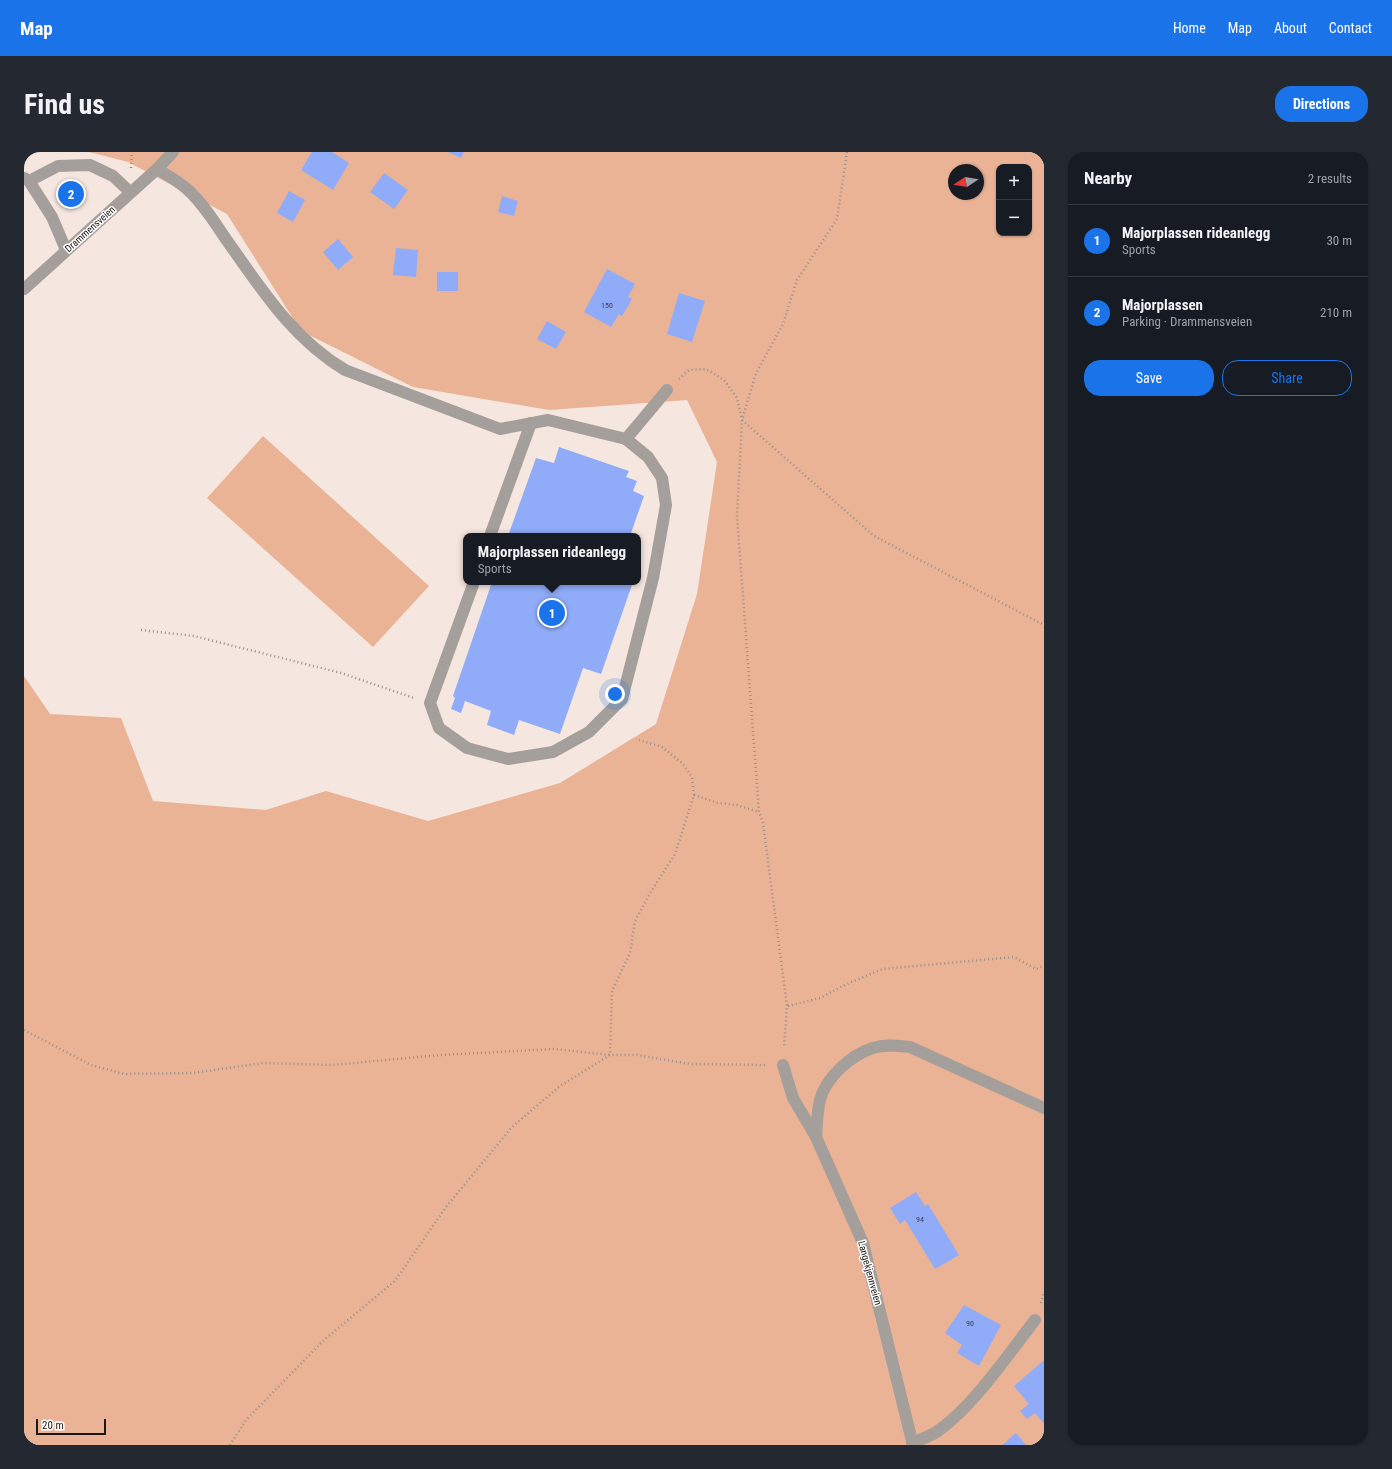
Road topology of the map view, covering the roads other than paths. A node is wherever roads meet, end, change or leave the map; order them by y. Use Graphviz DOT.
graph roads {
  1 [pos="173,152"];
  2 [pos="157,169"];
  3 [pos="26,179"];
  4 [pos="130,192"];
  5 [pos="66,250"];
  6 [pos="24,289"];
  7 [pos="667,390"];
  8 [pos="531,423"];
  9 [pos="626,439"];
  10 [pos="491,533"];
  11 [pos="473,585"];
  12 [pos="783,1065"];
  13 [pos="1044,1108"];
  14 [pos="816,1137"];
  15 [pos="1035,1320"];
  16 [pos="913,1444"];
  1 -- 2 [label="street, Drammensveien"];
  2 -- 4 [label="street, Drammensveien"];
  2 -- 8 [label="street"];
  3 -- 4 [label="street"];
  3 -- 5 [label="street"];
  4 -- 5 [label="street, Drammensveien"];
  5 -- 6 [label="street, Drammensveien"];
  7 -- 9 [label="street"];
  8 -- 9 [label="street"];
  8 -- 10 [label="street"];
  9 -- 11 [label="street"];
  12 -- 14 [label="street, Langekjennveien"];
  13 -- 14 [label="street"];
  14 -- 16 [label="street, Langekjennveien"];
  15 -- 16 [label="street"];
}
